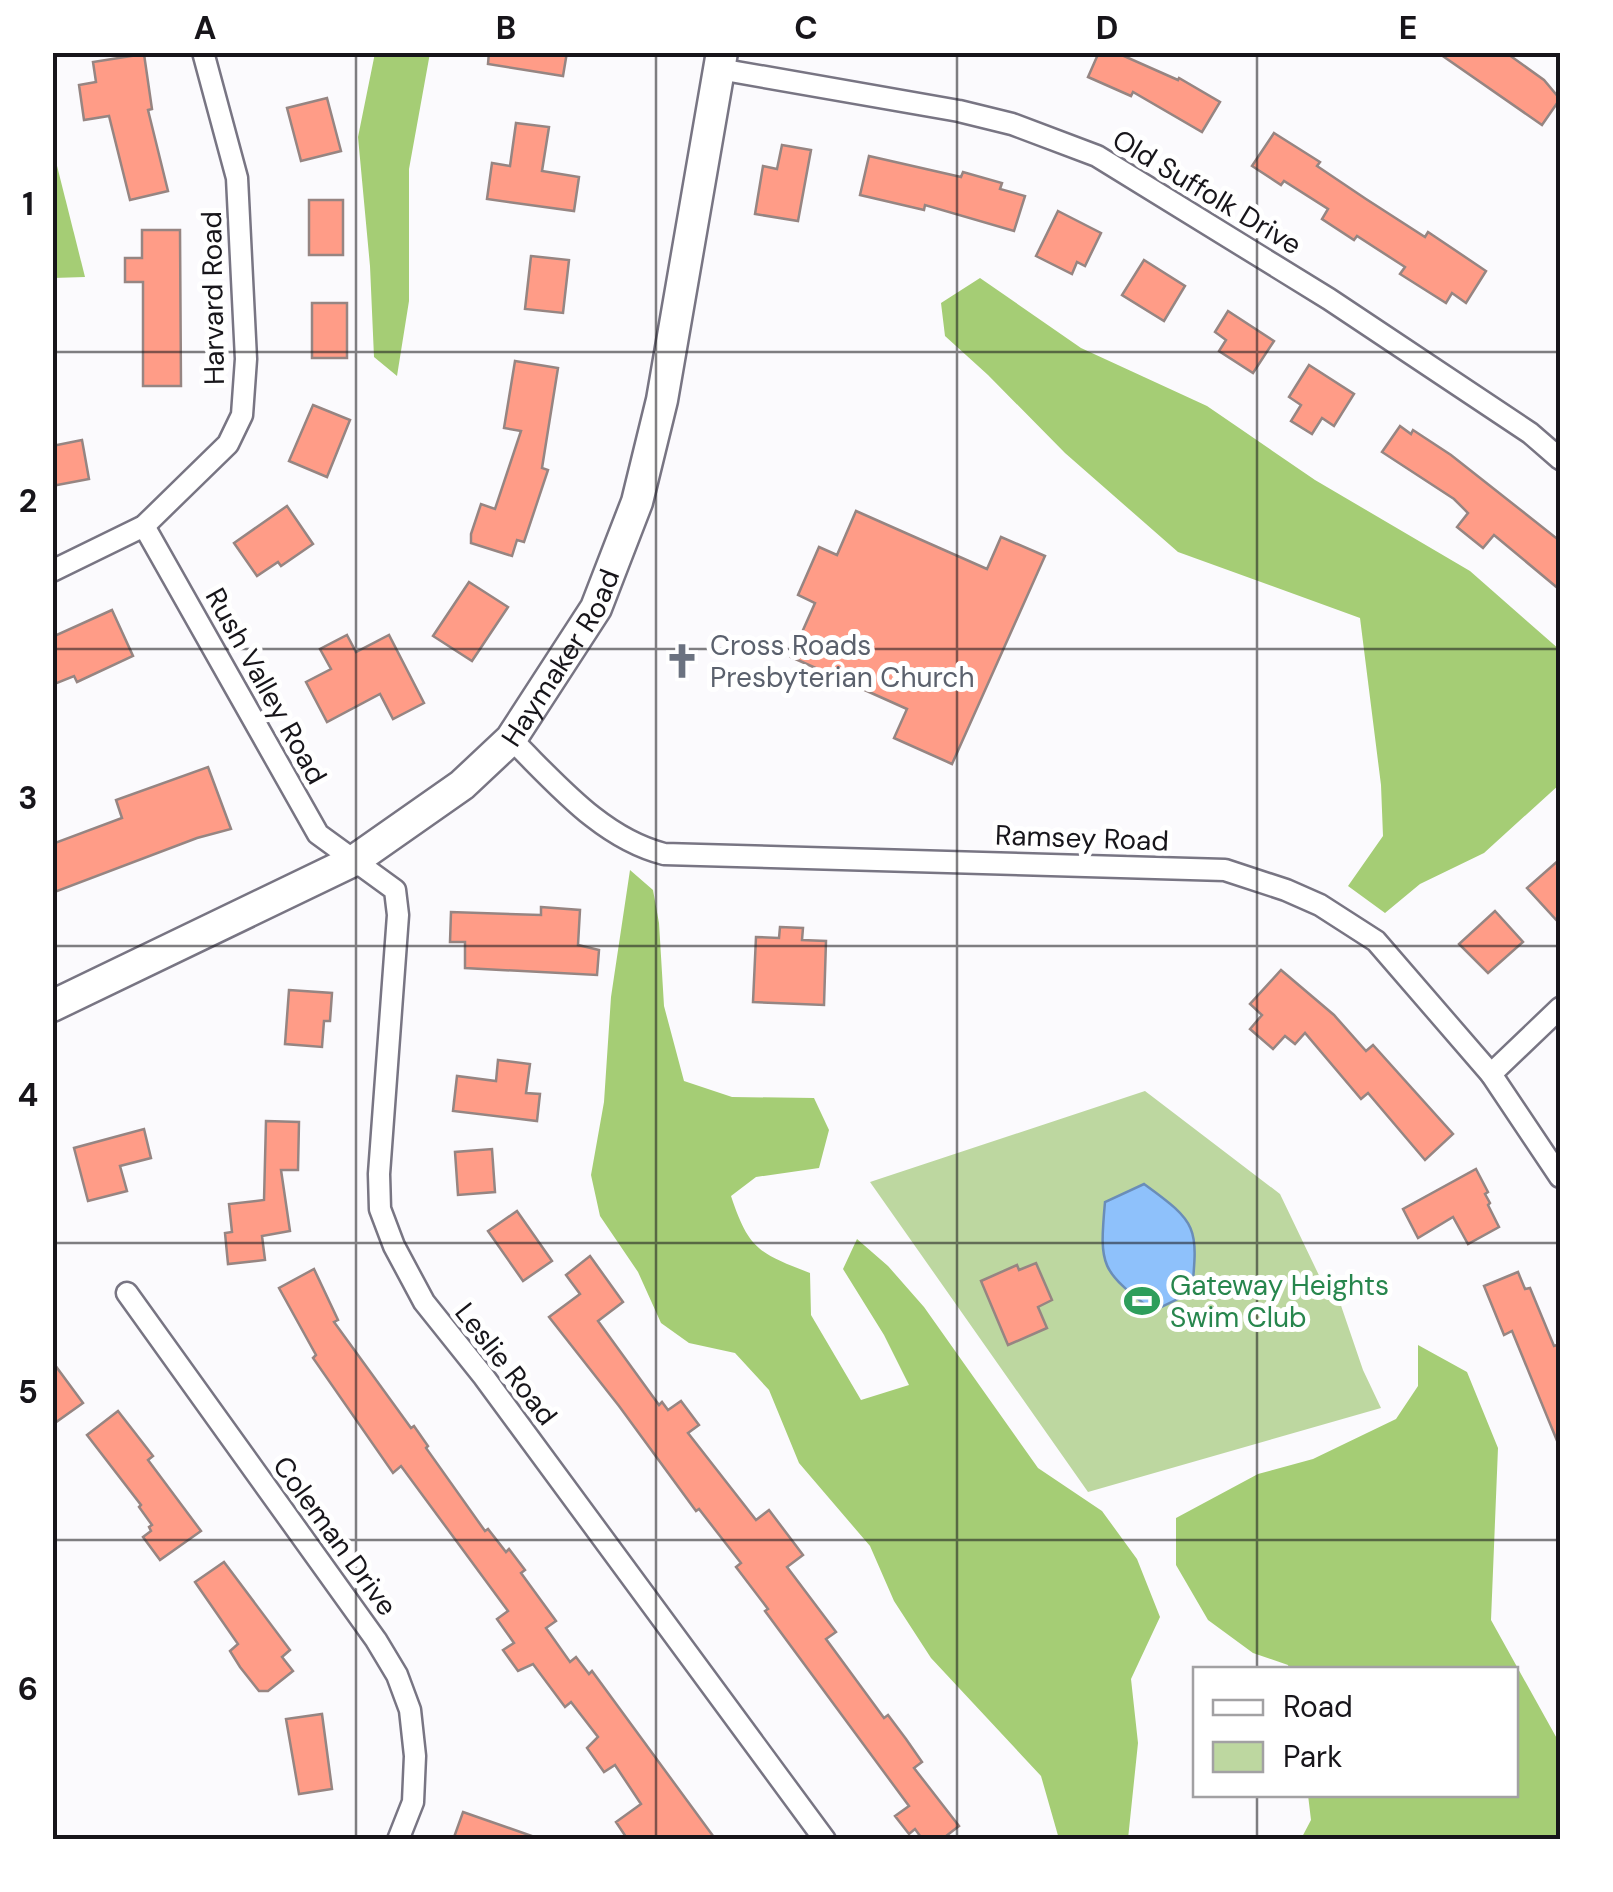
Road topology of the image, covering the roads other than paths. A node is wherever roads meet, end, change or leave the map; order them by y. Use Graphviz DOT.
graph roads {
  1 [pos="202,52"];
  2 [pos="720,61"];
  3 [pos="1560,459"];
  4 [pos="144,526"];
  5 [pos="52,571"];
  6 [pos="510,739"];
  7 [pos="356,860"];
  8 [pos="52,1006"];
  9 [pos="1560,1008"];
  10 [pos="1491,1074"];
  11 [pos="1560,1177"];
  12 [pos="126,1293"];
  13 [pos="398,1840"];
  14 [pos="824,1840"];
  1 -- 4 [label="street, Harvard Road"];
  2 -- 3 [label="street, Old Suffolk Drive"];
  2 -- 6 [label="main road, Haymaker Road"];
  4 -- 5 [label="street, Harvard Road"];
  4 -- 7 [label="street, Rush Valley Road"];
  6 -- 7 [label="main road, Haymaker Road"];
  6 -- 10 [label="street, Ramsey Road"];
  7 -- 8 [label="main road, Haymaker Road"];
  7 -- 14 [label="street, Leslie Road"];
  9 -- 10 [label="street"];
  10 -- 11 [label="street, Ramsey Road"];
  12 -- 13 [label="street, Coleman Drive"];
}
